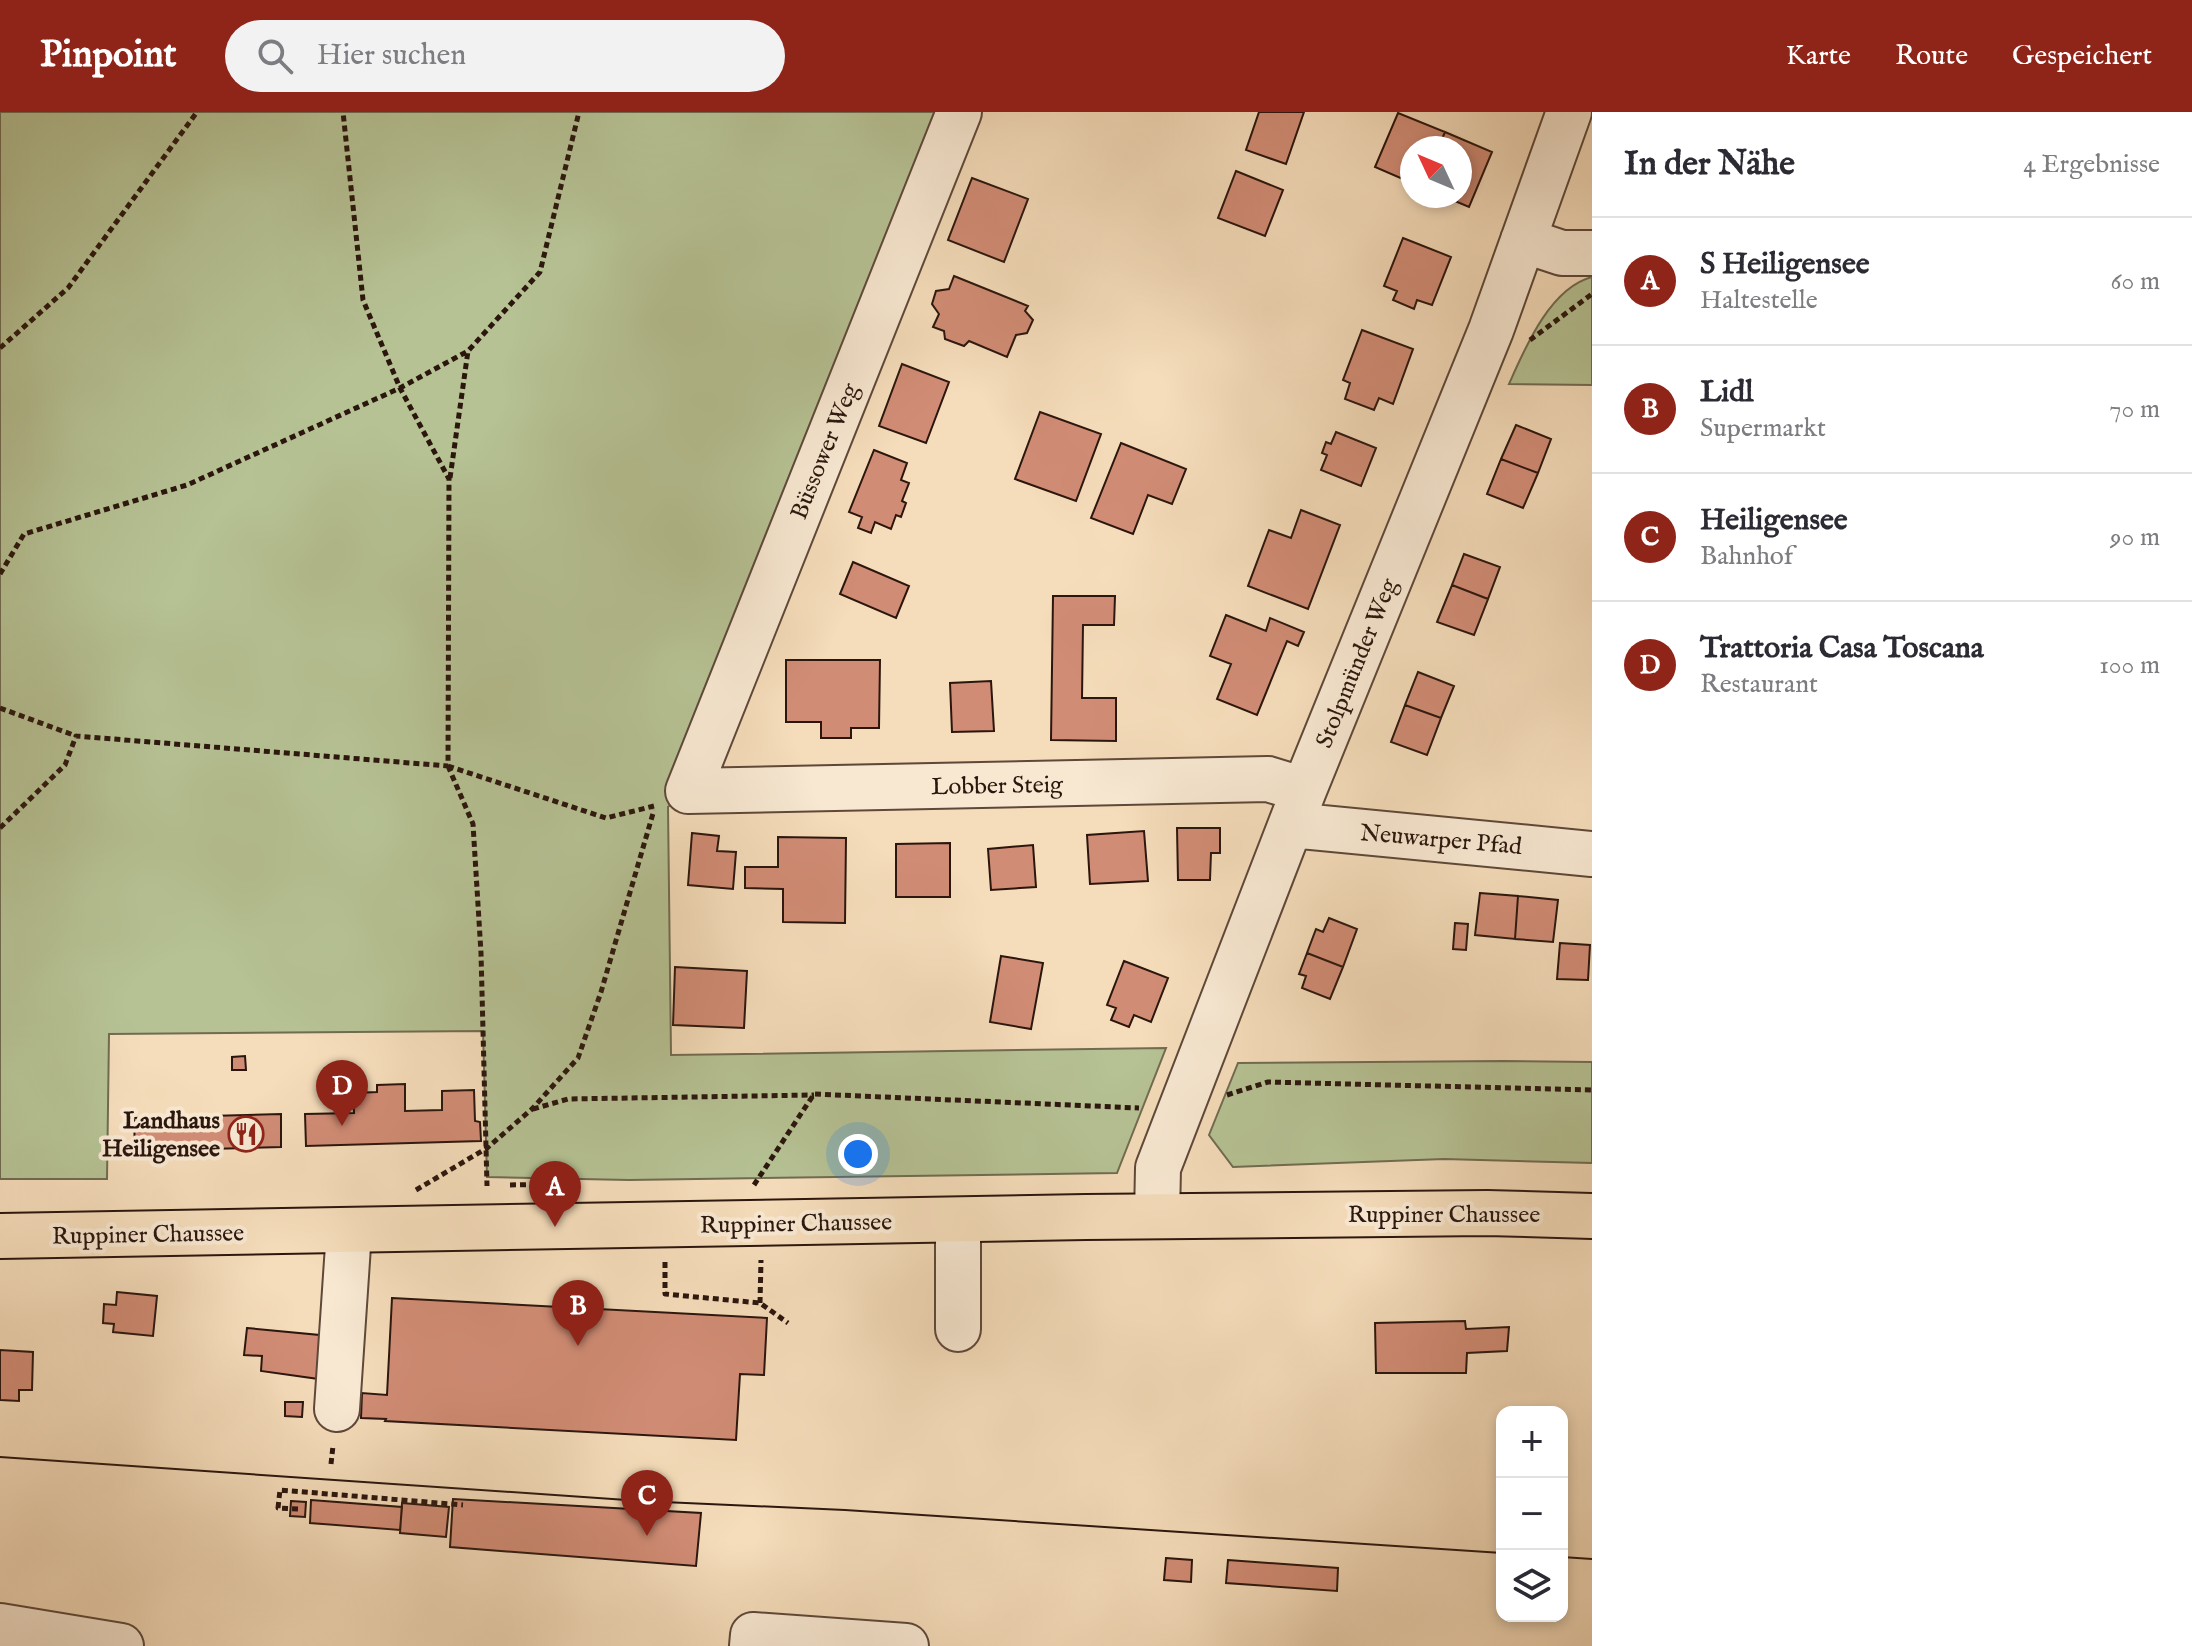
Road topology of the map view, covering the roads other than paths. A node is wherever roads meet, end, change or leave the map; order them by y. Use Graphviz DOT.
graph roads {
  1 [pos="959,112"];
  2 [pos="1569,112"];
  3 [pos="1523,240"];
  4 [pos="1592,253"];
  5 [pos="672,798"];
  6 [pos="1297,808"];
  7 [pos="1592,854"];
  8 [pos="1157,1216"];
  9 [pos="1592,1216"];
  10 [pos="958,1221"];
  11 [pos="349,1231"];
  12 [pos="0,1236"];
  13 [pos="958,1329"];
  14 [pos="337,1409"];
  15 [pos="0,1626"];
  16 [pos="121,1646"];
  17 [pos="752,1646"];
  18 [pos="906,1646"];
  1 -- 5 [label="street, Büssower Weg"];
  2 -- 3 [label="street, Stolpmünder Weg"];
  3 -- 4 [label="street"];
  3 -- 6 [label="street, Stolpmünder Weg"];
  5 -- 6 [label="street, Lobber Steig"];
  6 -- 7 [label="street, Neuwarper Pfad"];
  6 -- 8 [label="street, Stolpmünder Weg"];
  8 -- 9 [label="main road, Ruppiner Chaussee"];
  8 -- 10 [label="main road, Ruppiner Chaussee"];
  10 -- 11 [label="main road, Ruppiner Chaussee"];
  10 -- 13 [label="street"];
  11 -- 12 [label="main road, Ruppiner Chaussee"];
  11 -- 14 [label="street"];
  15 -- 16 [label="street"];
  17 -- 18 [label="street"];
}
